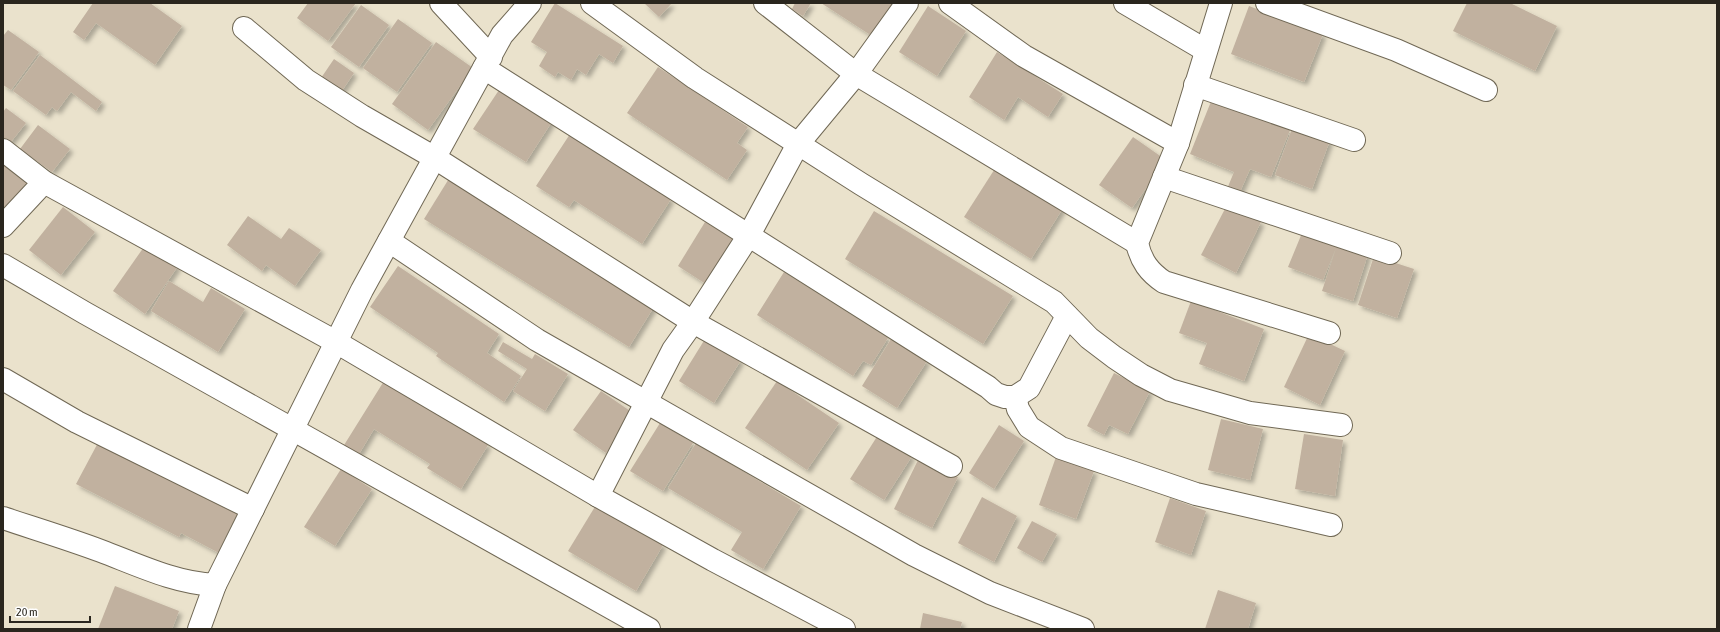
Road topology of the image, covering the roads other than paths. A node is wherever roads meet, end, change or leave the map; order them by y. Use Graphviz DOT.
graph roads {
  1 [pos="441,3"];
  2 [pos="530,3"];
  3 [pos="592,3"];
  4 [pos="765,3"];
  5 [pos="907,3"];
  6 [pos="950,3"];
  7 [pos="1126,3"];
  8 [pos="1220,3"];
  9 [pos="1267,3"];
  10 [pos="244,28"];
  11 [pos="1205,50"];
  12 [pos="488,62"];
  13 [pos="856,74"];
  14 [pos="1195,85"];
  15 [pos="1486,90"];
  16 [pos="1354,140"];
  17 [pos="1178,143"];
  18 [pos="798,144"];
  19 [pos="3,150"];
  20 [pos="435,158"];
  21 [pos="1164,177"];
  22 [pos="44,182"];
  23 [pos="3,226"];
  24 [pos="749,235"];
  25 [pos="390,241"];
  26 [pos="1138,243"];
  27 [pos="1390,253"];
  28 [pos="3,265"];
  29 [pos="1067,316"];
  30 [pos="693,322"];
  31 [pos="1329,334"];
  32 [pos="336,342"];
  33 [pos="3,379"];
  34 [pos="1015,397"];
  35 [pos="646,403"];
  36 [pos="1341,424"];
  37 [pos="292,430"];
  38 [pos="951,466"];
  39 [pos="598,496"];
  40 [pos="253,509"];
  41 [pos="3,518"];
  42 [pos="1331,525"];
  43 [pos="215,585"];
  44 [pos="199,629"];
  45 [pos="649,629"];
  46 [pos="844,629"];
  47 [pos="1083,629"];
  1 -- 12 [label="street"];
  2 -- 12 [label="street"];
  3 -- 18 [label="street"];
  4 -- 13 [label="street"];
  5 -- 13 [label="street"];
  6 -- 17 [label="street"];
  7 -- 11 [label="street"];
  8 -- 11 [label="street"];
  9 -- 15 [label="street"];
  10 -- 20 [label="street"];
  11 -- 14 [label="street"];
  12 -- 20 [label="street"];
  12 -- 24 [label="street"];
  13 -- 18 [label="street"];
  13 -- 26 [label="street"];
  14 -- 16 [label="street"];
  14 -- 17 [label="street"];
  17 -- 21 [label="street"];
  18 -- 24 [label="street"];
  18 -- 29 [label="street"];
  19 -- 22 [label="street"];
  20 -- 25 [label="street"];
  20 -- 30 [label="street"];
  21 -- 26 [label="street"];
  21 -- 27 [label="street"];
  22 -- 23 [label="street"];
  22 -- 32 [label="street"];
  24 -- 30 [label="street"];
  24 -- 34 [label="street"];
  25 -- 32 [label="street"];
  25 -- 35 [label="street"];
  26 -- 31 [label="street"];
  28 -- 37 [label="street"];
  29 -- 34 [label="street"];
  29 -- 36 [label="street"];
  30 -- 35 [label="street"];
  30 -- 38 [label="street"];
  32 -- 37 [label="street"];
  32 -- 39 [label="street"];
  33 -- 40 [label="street"];
  34 -- 42 [label="street"];
  35 -- 39 [label="street"];
  35 -- 47 [label="street"];
  37 -- 40 [label="street"];
  37 -- 45 [label="street"];
  39 -- 46 [label="street"];
  40 -- 43 [label="street"];
  41 -- 43 [label="street"];
  43 -- 44 [label="street"];
}
